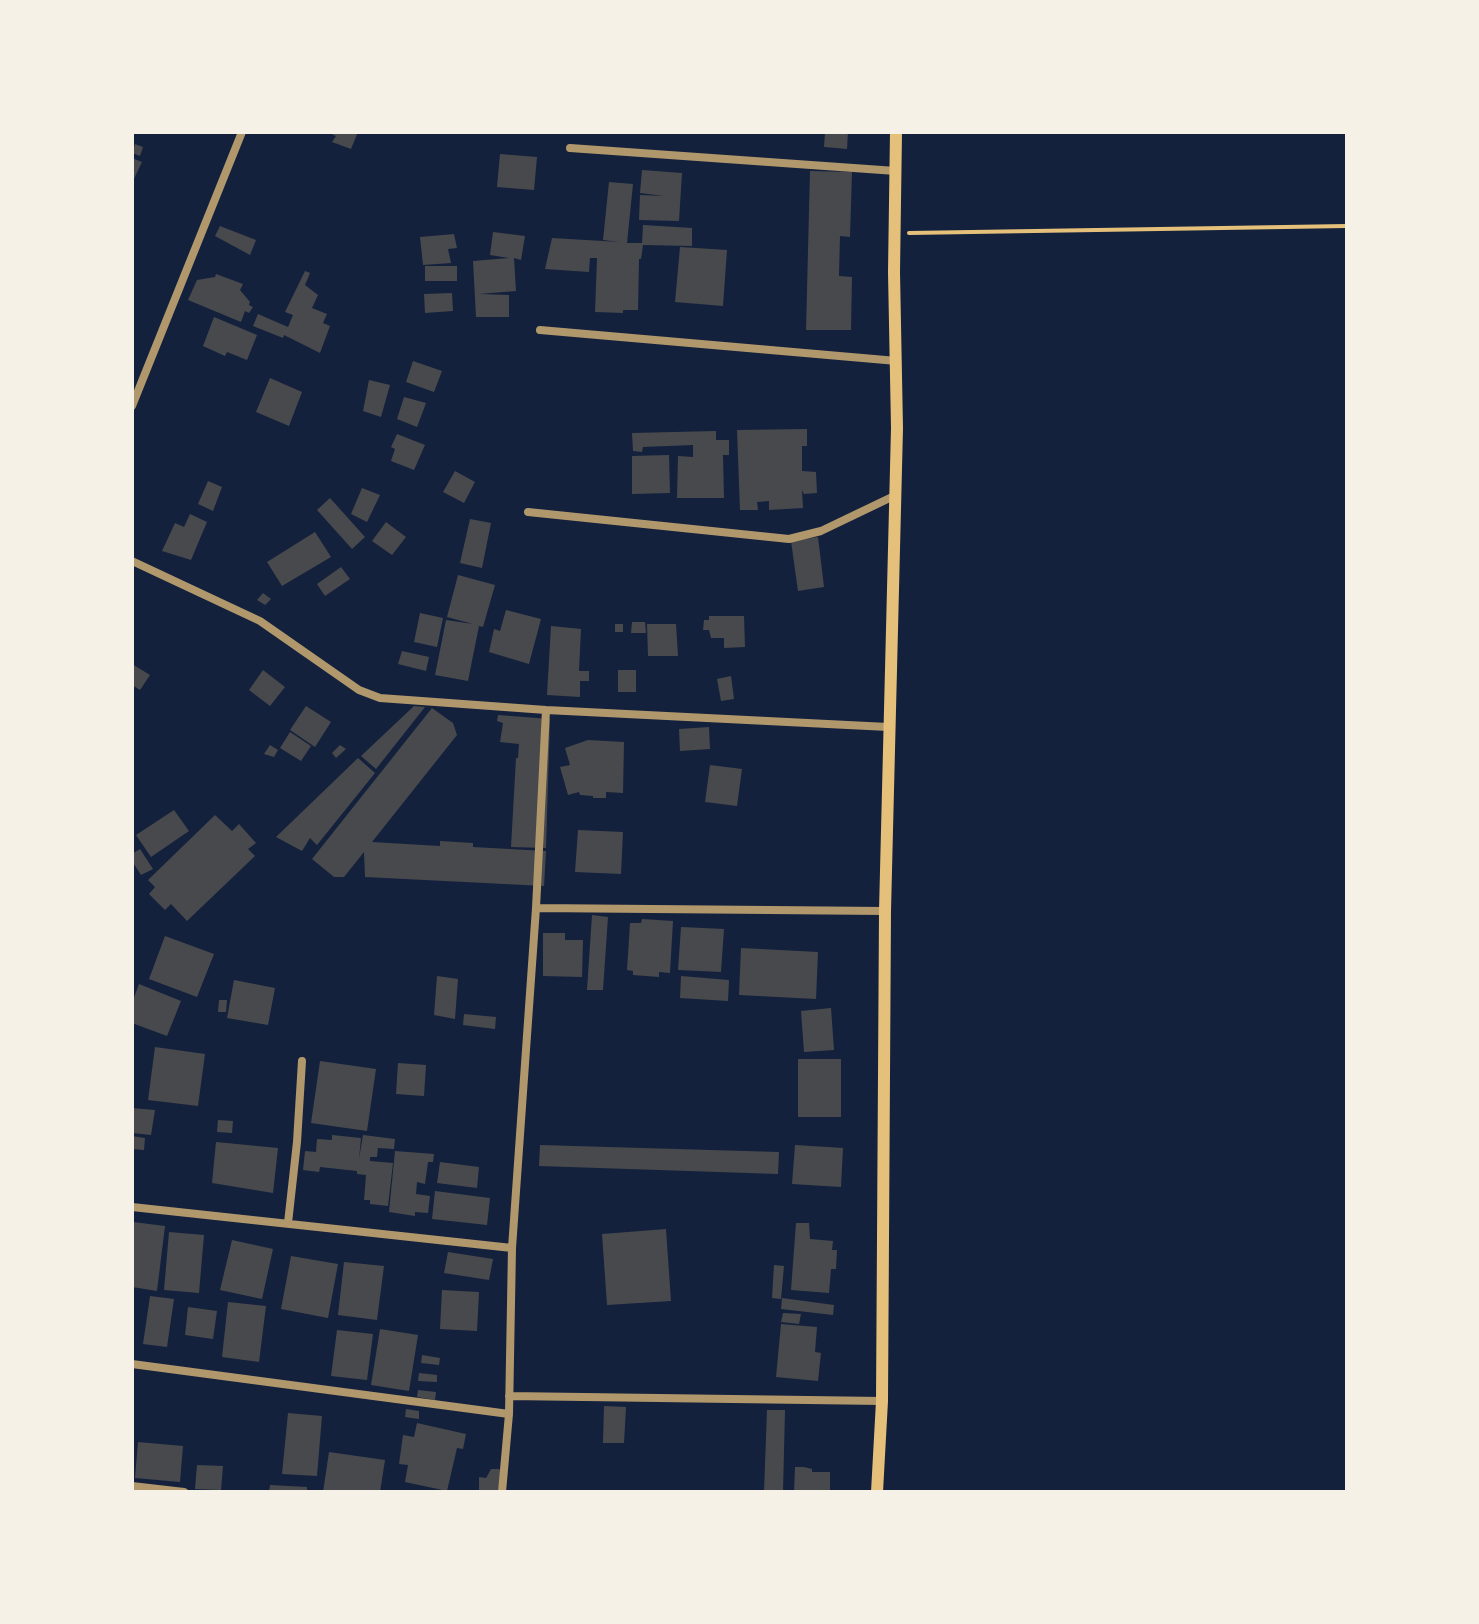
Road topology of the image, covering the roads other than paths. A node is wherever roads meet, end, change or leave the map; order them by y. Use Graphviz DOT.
graph roads {
  1 [pos="242,132"];
  2 [pos="896,132"];
  3 [pos="570,148"];
  4 [pos="896,171"];
  5 [pos="540,330"];
  6 [pos="897,361"];
  7 [pos="132,406"];
  8 [pos="894,496"];
  9 [pos="528,512"];
  10 [pos="132,561"];
  11 [pos="546,710"];
  12 [pos="888,727"];
  13 [pos="536,908"];
  14 [pos="885,911"];
  15 [pos="302,1061"];
  16 [pos="132,1207"];
  17 [pos="288,1223"];
  18 [pos="512,1248"];
  19 [pos="132,1364"];
  20 [pos="509,1396"];
  21 [pos="882,1401"];
  22 [pos="509,1414"];
  23 [pos="132,1486"];
  24 [pos="184,1492"];
  25 [pos="502,1492"];
  26 [pos="877,1492"];
  1 -- 7 [label="street"];
  2 -- 4 [label="main road"];
  3 -- 4 [label="street"];
  4 -- 6 [label="main road"];
  5 -- 6 [label="street"];
  6 -- 8 [label="main road"];
  8 -- 9 [label="street"];
  8 -- 12 [label="main road"];
  10 -- 11 [label="street"];
  11 -- 12 [label="street"];
  11 -- 13 [label="street"];
  12 -- 14 [label="main road"];
  13 -- 14 [label="street"];
  13 -- 18 [label="street"];
  14 -- 21 [label="main road"];
  15 -- 17 [label="street"];
  16 -- 17 [label="street"];
  17 -- 18 [label="street"];
  18 -- 20 [label="street"];
  19 -- 22 [label="street"];
  20 -- 21 [label="street"];
  20 -- 22 [label="street"];
  21 -- 26 [label="main road"];
  22 -- 25 [label="street"];
  23 -- 24 [label="street"];
}
